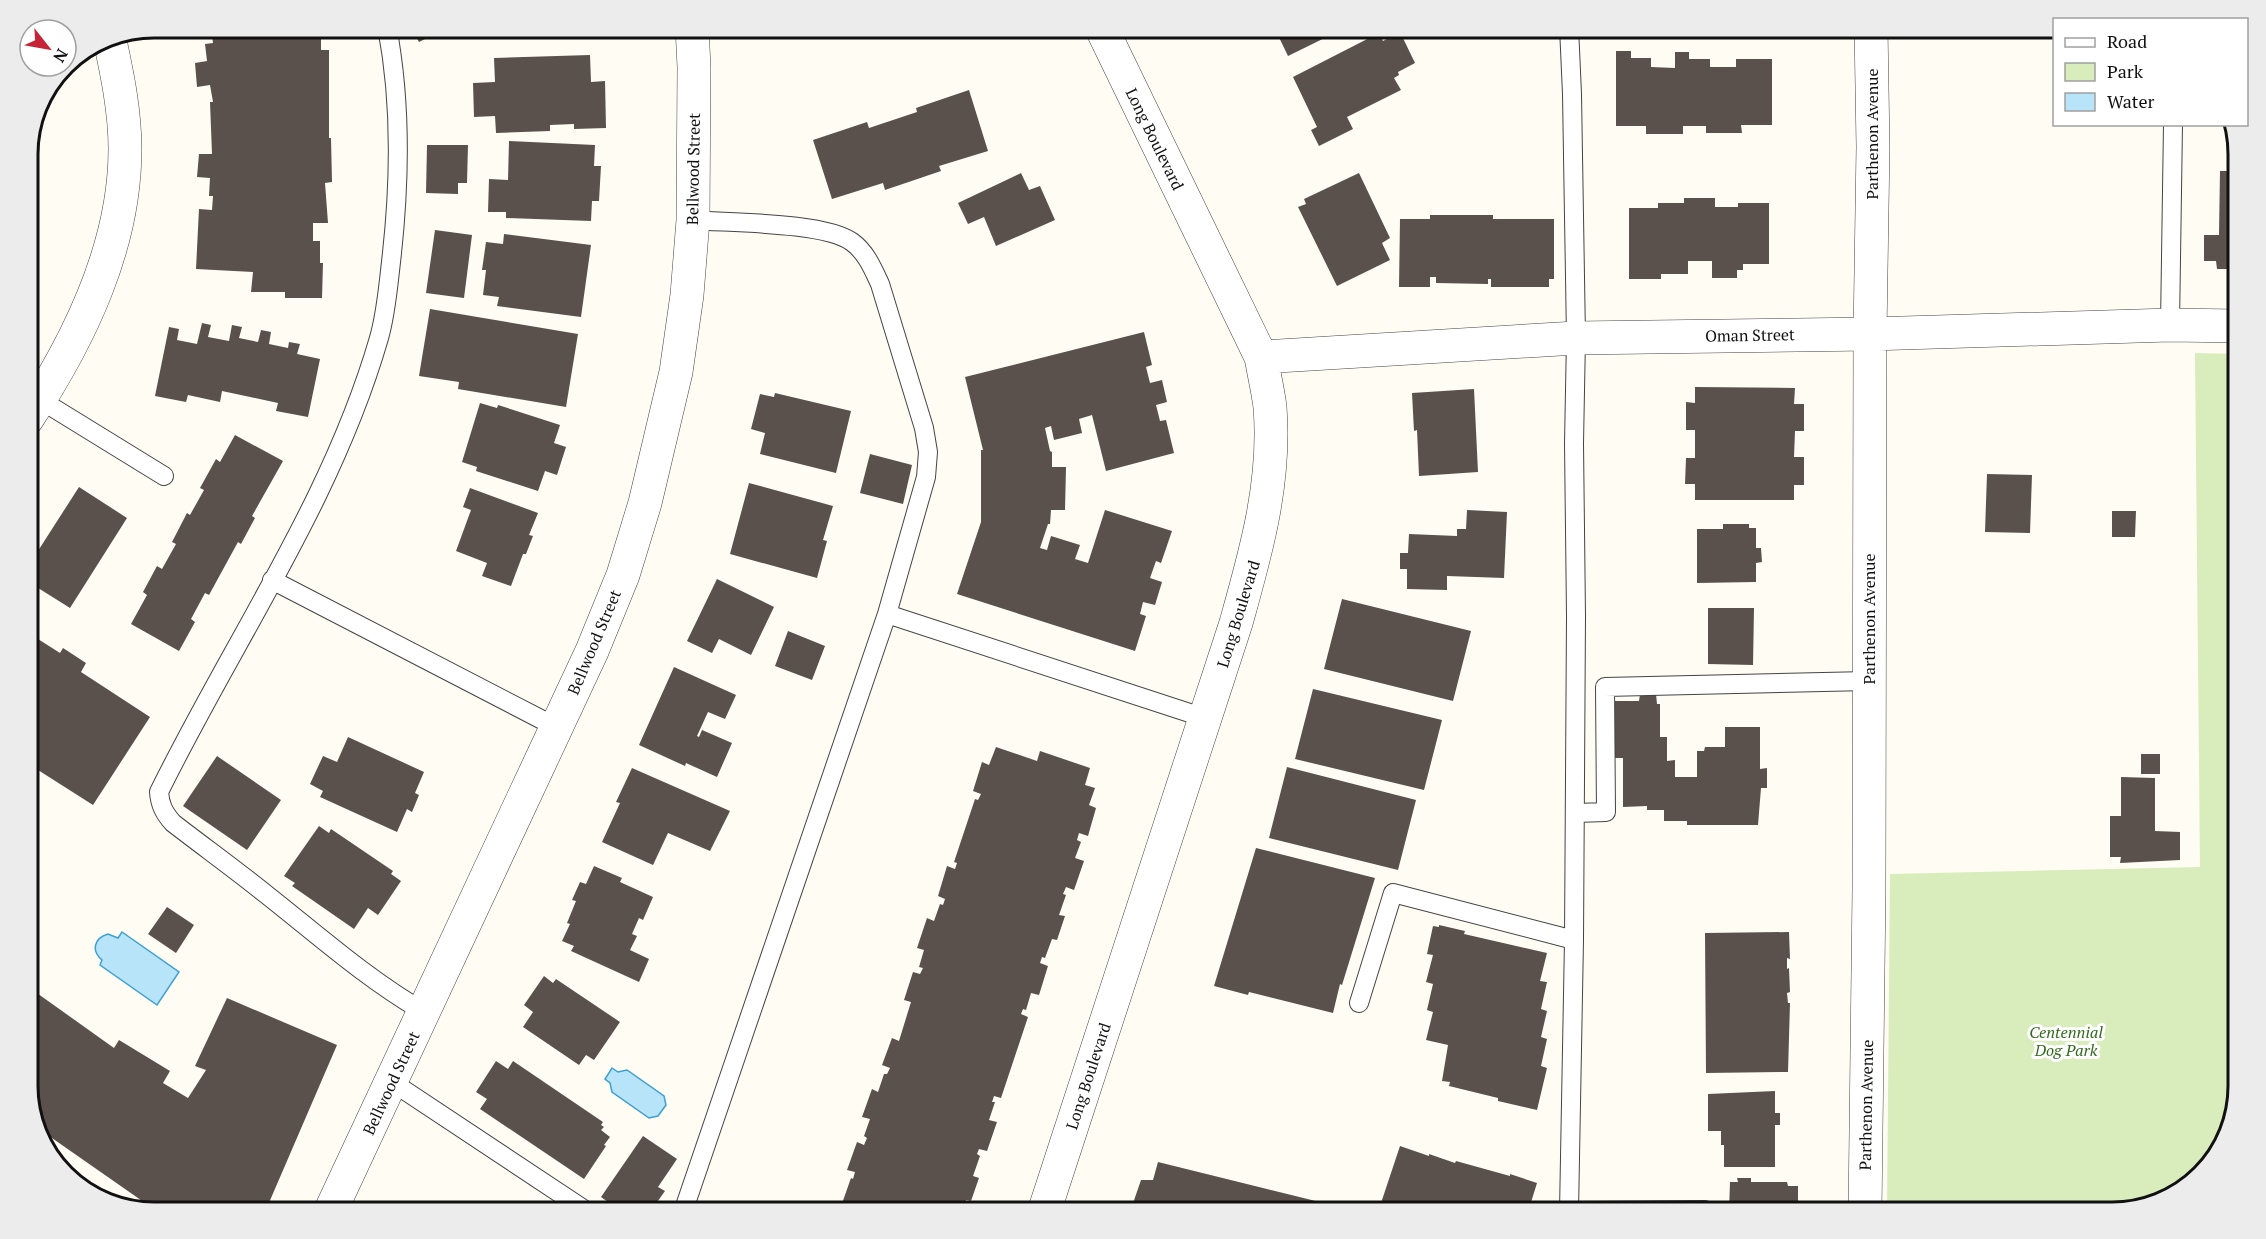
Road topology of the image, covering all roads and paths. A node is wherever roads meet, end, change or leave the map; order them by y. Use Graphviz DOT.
graph roads {
  1 [pos="389,38"];
  2 [pos="693,38"];
  3 [pos="1114,38"];
  4 [pos="1569,38"];
  5 [pos="1870,38"];
  6 [pos="111,46"];
  7 [pos="2173,126"];
  8 [pos="693,220"];
  9 [pos="2170,325"];
  10 [pos="2228,326"];
  11 [pos="1870,334"];
  12 [pos="1576,338"];
  13 [pos="1262,357"];
  14 [pos="38,394"];
  15 [pos="38,407"];
  16 [pos="164,476"];
  17 [pos="272,580"];
  18 [pos="887,614"];
  19 [pos="1868,681"];
  20 [pos="1205,718"];
  21 [pos="556,727"];
  22 [pos="1575,813"];
  23 [pos="1574,940"];
  24 [pos="1359,1004"];
  25 [pos="424,1012"];
  26 [pos="392,1082"];
  27 [pos="335,1202"];
  28 [pos="573,1202"];
  29 [pos="686,1202"];
  30 [pos="1047,1202"];
  31 [pos="1569,1202"];
  32 [pos="1865,1202"];
  1 -- 17 [label="lane"];
  2 -- 8 [label="street, Bellwood Street"];
  3 -- 13 [label="street, Long Boulevard"];
  4 -- 12 [label="lane"];
  5 -- 11 [label="street, Parthenon Avenue"];
  6 -- 14 [label="street"];
  7 -- 9 [label="lane"];
  8 -- 18 [label="lane"];
  8 -- 21 [label="street, Bellwood Street"];
  9 -- 10 [label="street, Oman Street"];
  9 -- 11 [label="street, Oman Street"];
  11 -- 12 [label="street, Oman Street"];
  11 -- 19 [label="street, Parthenon Avenue"];
  12 -- 13 [label="street, Oman Street"];
  12 -- 22 [label="lane"];
  13 -- 20 [label="street, Long Boulevard"];
  15 -- 16 [label="lane"];
  17 -- 21 [label="lane"];
  17 -- 25 [label="lane"];
  18 -- 20 [label="lane"];
  18 -- 29 [label="lane"];
  19 -- 22 [label="lane"];
  19 -- 32 [label="street, Parthenon Avenue"];
  20 -- 30 [label="street, Long Boulevard"];
  21 -- 25 [label="street, Bellwood Street"];
  22 -- 23 [label="lane"];
  23 -- 24 [label="lane"];
  23 -- 31 [label="lane"];
  25 -- 26 [label="street, Bellwood Street"];
  26 -- 27 [label="street, Bellwood Street"];
  26 -- 28 [label="lane"];
}
